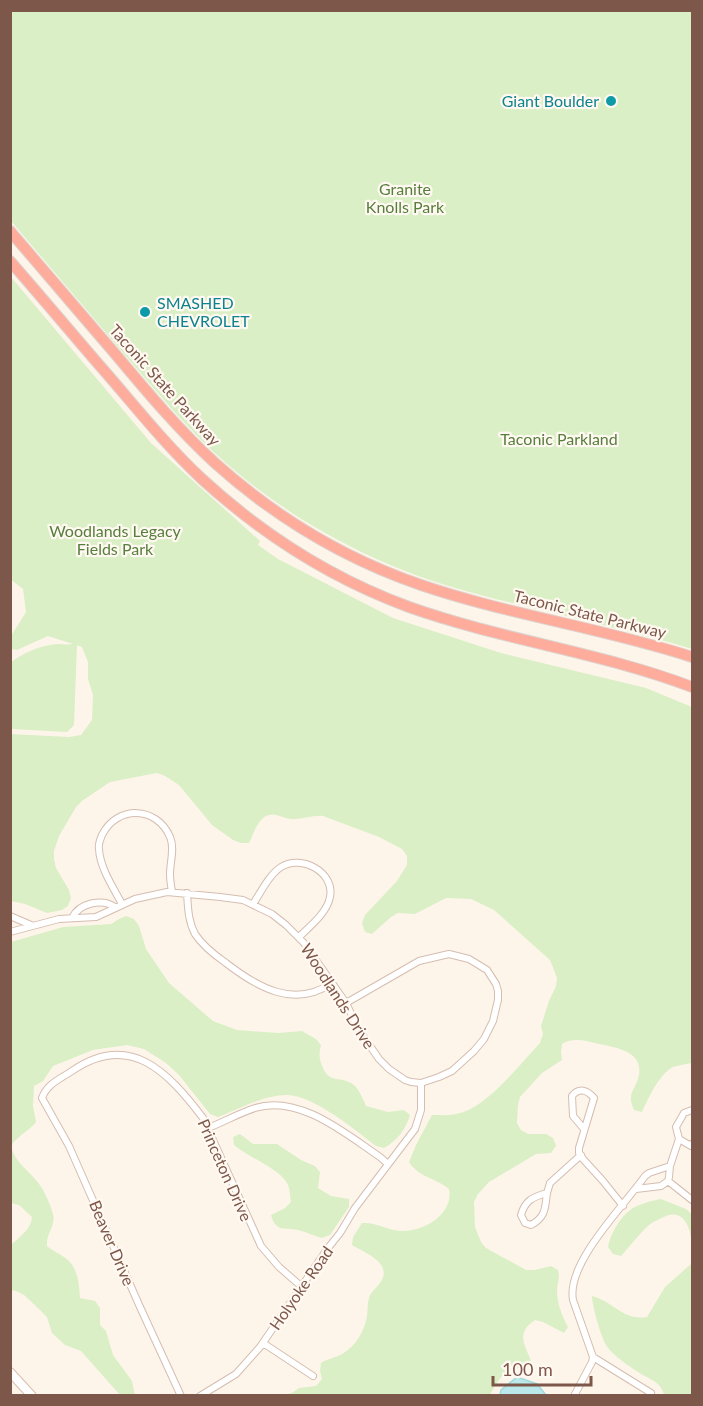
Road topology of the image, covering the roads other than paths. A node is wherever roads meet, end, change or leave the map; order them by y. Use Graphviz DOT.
graph roads {
  1 [pos="10,231"];
  2 [pos="10,261"];
  3 [pos="693,657"];
  4 [pos="693,687"];
  5 [pos="172,892"];
  6 [pos="187,893"];
  7 [pos="253,904"];
  8 [pos="119,906"];
  9 [pos="10,916"];
  10 [pos="72,918"];
  11 [pos="31,925"];
  12 [pos="10,932"];
  13 [pos="299,937"];
  14 [pos="332,983"];
  15 [pos="346,1003"];
  16 [pos="421,1083"];
  17 [pos="44,1091"];
  18 [pos="693,1110"];
  19 [pos="208,1128"];
  20 [pos="584,1129"];
  21 [pos="679,1139"];
  22 [pos="693,1144"];
  23 [pos="580,1155"];
  24 [pos="388,1164"];
  25 [pos="670,1166"];
  26 [pos="668,1181"];
  27 [pos="636,1190"];
  28 [pos="547,1193"];
  29 [pos="693,1200"];
  30 [pos="623,1206"];
  31 [pos="302,1287"];
  32 [pos="263,1343"];
  33 [pos="593,1357"];
  34 [pos="10,1372"];
  35 [pos="313,1376"];
  36 [pos="651,1393"];
  37 [pos="32,1395"];
  38 [pos="182,1395"];
  39 [pos="200,1395"];
  40 [pos="574,1395"];
  1 -- 3 [label="highway, Taconic State Parkway"];
  2 -- 4 [label="highway"];
  5 -- 6 [label="street, Woodlands Drive"];
  5 -- 8 [label="street, Woodlands Drive"];
  5 -- 8 [label="street"];
  6 -- 7 [label="street, Woodlands Drive"];
  6 -- 14 [label="street"];
  7 -- 13 [label="street, Woodlands Drive"];
  7 -- 13 [label="street"];
  8 -- 10 [label="street, Woodlands Drive"];
  8 -- 10 [label="street, Woodlands Drive"];
  9 -- 11 [label="street"];
  10 -- 11 [label="street, Woodlands Drive"];
  11 -- 12 [label="street, Woodlands Drive"];
  13 -- 14 [label="street, Woodlands Drive"];
  14 -- 15 [label="street, Woodlands Drive"];
  15 -- 16 [label="street, Woodlands Drive"];
  15 -- 16 [label="street"];
  16 -- 24 [label="street, Holyoke Road"];
  17 -- 19 [label="street, Princeton Drive"];
  17 -- 38 [label="street, Beaver Drive"];
  18 -- 21 [label="street"];
  19 -- 24 [label="street"];
  19 -- 31 [label="street, Princeton Drive"];
  20 -- 20 [label="street"];
  20 -- 23 [label="street"];
  21 -- 22 [label="street"];
  21 -- 25 [label="street"];
  23 -- 28 [label="street"];
  23 -- 30 [label="street"];
  24 -- 31 [label="street, Holyoke Road"];
  25 -- 26 [label="street"];
  25 -- 27 [label="street"];
  26 -- 27 [label="street"];
  26 -- 29 [label="street"];
  27 -- 30 [label="street"];
  28 -- 28 [label="street"];
  30 -- 33 [label="street"];
  31 -- 32 [label="street, Holyoke Road"];
  32 -- 35 [label="street"];
  32 -- 39 [label="street, Holyoke Road"];
  33 -- 36 [label="street"];
  33 -- 40 [label="street"];
  34 -- 37 [label="main road"];
}
